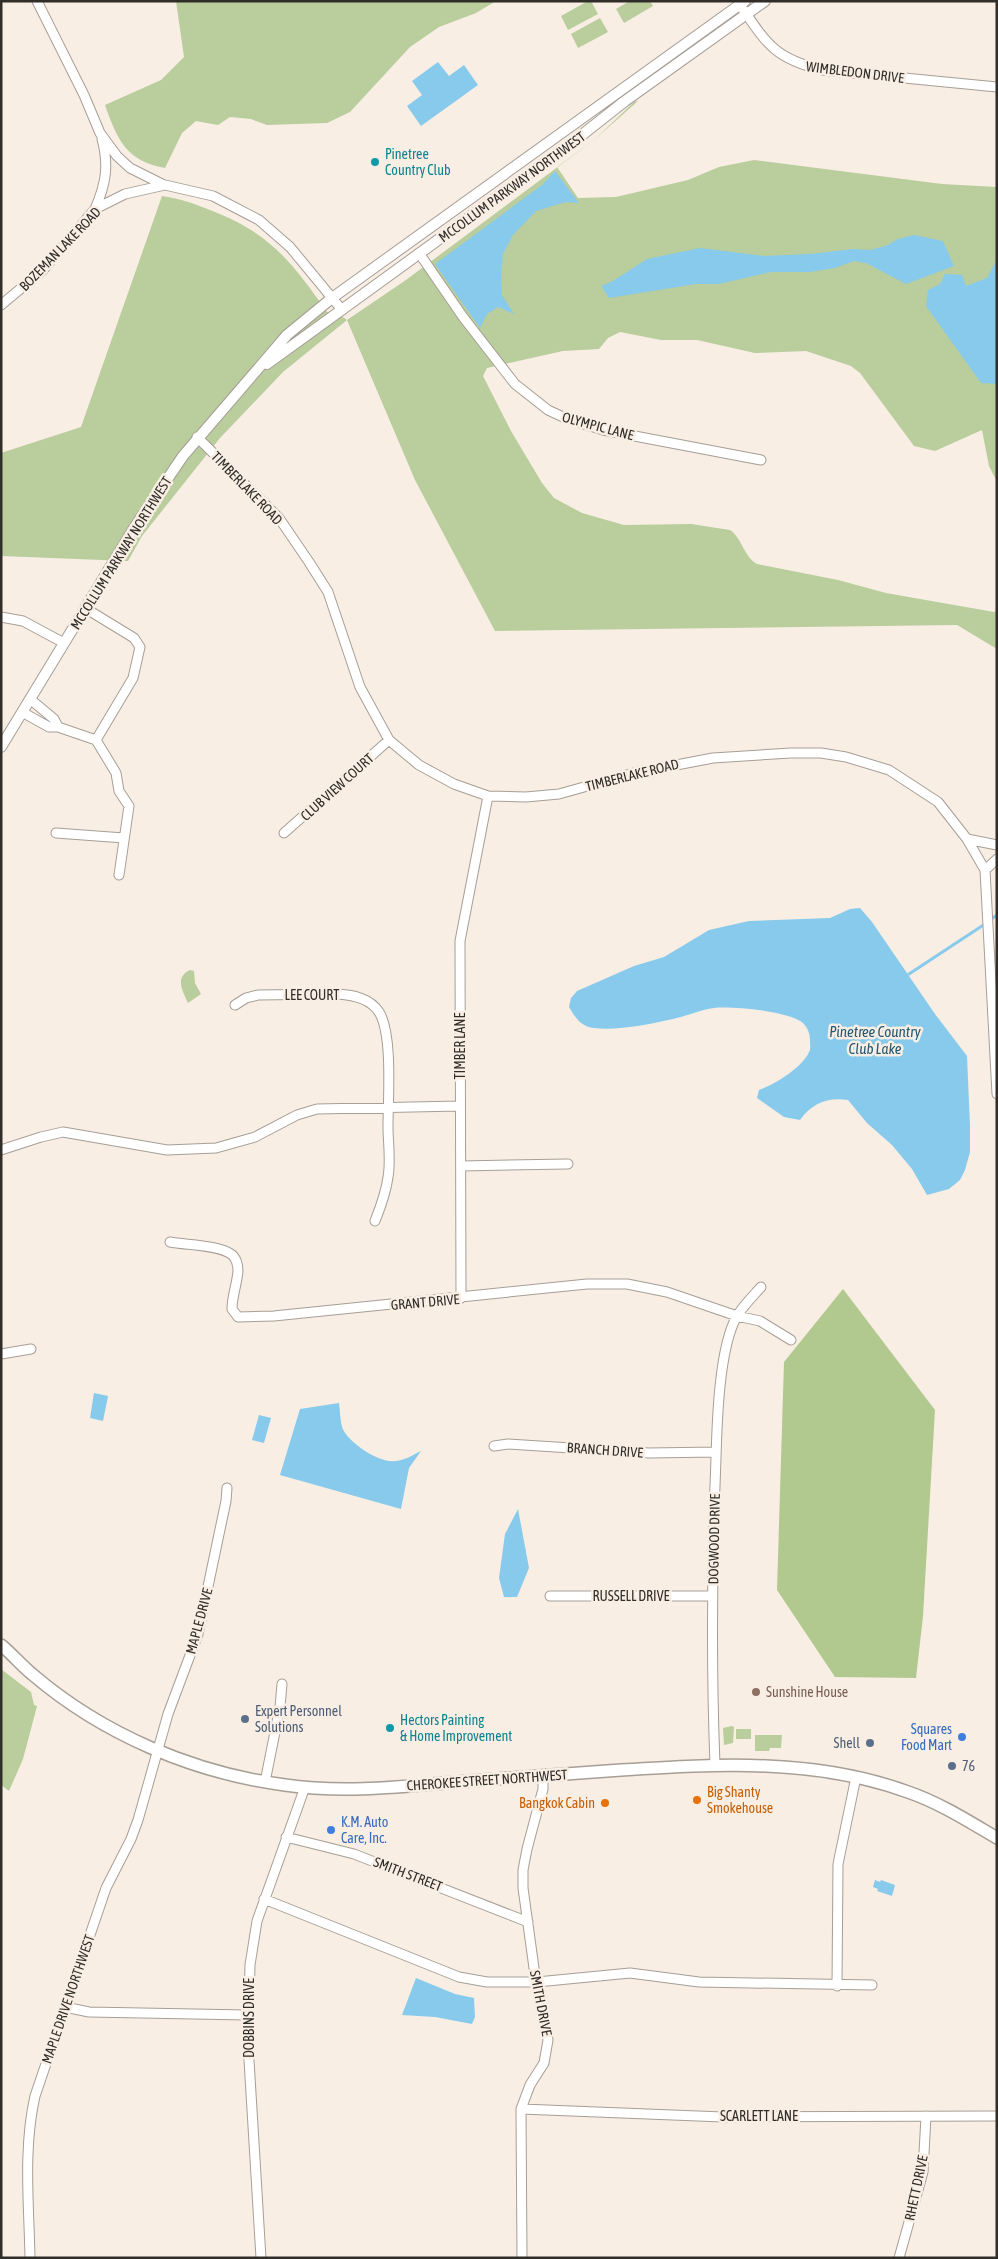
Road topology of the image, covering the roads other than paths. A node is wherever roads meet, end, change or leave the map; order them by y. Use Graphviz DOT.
graph roads {
  1 [pos="37,1"];
  2 [pos="765,1"];
  3 [pos="743,3"];
  4 [pos="746,14"];
  5 [pos="997,88"];
  6 [pos="100,133"];
  7 [pos="165,185"];
  8 [pos="95,209"];
  9 [pos="420,253"];
  10 [pos="332,298"];
  11 [pos="1,305"];
  12 [pos="342,310"];
  13 [pos="257,371"];
  14 [pos="197,437"];
  15 [pos="761,460"];
  16 [pos="85,608"];
  17 [pos="1,617"];
  18 [pos="64,643"];
  19 [pos="30,699"];
  20 [pos="22,712"];
  21 [pos="58,727"];
  22 [pos="96,740"];
  23 [pos="389,740"];
  24 [pos="1,747"];
  25 [pos="488,796"];
  26 [pos="56,833"];
  27 [pos="284,833"];
  28 [pos="124,838"];
  29 [pos="967,839"];
  30 [pos="997,845"];
  31 [pos="997,859"];
  32 [pos="985,870"];
  33 [pos="119,876"];
  34 [pos="993,992"];
  35 [pos="235,1005"];
  36 [pos="997,1094"];
  37 [pos="460,1106"];
  38 [pos="388,1107"];
  39 [pos="1,1150"];
  40 [pos="568,1164"];
  41 [pos="461,1166"];
  42 [pos="375,1221"];
  43 [pos="170,1242"];
  44 [pos="761,1287"];
  45 [pos="462,1298"];
  46 [pos="737,1316"];
  47 [pos="790,1340"];
  48 [pos="31,1349"];
  49 [pos="1,1354"];
  50 [pos="494,1446"];
  51 [pos="716,1452"];
  52 [pos="227,1488"];
  53 [pos="550,1596"];
  54 [pos="712,1596"];
  55 [pos="1,1645"];
  56 [pos="282,1684"];
  57 [pos="157,1750"];
  58 [pos="715,1765"];
  59 [pos="543,1775"];
  60 [pos="856,1777"];
  61 [pos="266,1782"];
  62 [pos="305,1788"];
  63 [pos="286,1837"];
  64 [pos="997,1838"];
  65 [pos="264,1899"];
  66 [pos="528,1922"];
  67 [pos="537,1982"];
  68 [pos="872,1985"];
  69 [pos="837,1986"];
  70 [pos="65,2007"];
  71 [pos="247,2015"];
  72 [pos="521,2109"];
  73 [pos="926,2116"];
  74 [pos="997,2116"];
  75 [pos="30,2258"];
  76 [pos="261,2258"];
  77 [pos="522,2258"];
  78 [pos="899,2258"];
  1 -- 6 [label="street"];
  2 -- 4 [label="street, MCCOLLUM PARKWAY NORTHWEST"];
  3 -- 4 [label="street, WIMBLEDON DRIVE"];
  3 -- 10 [label="street, MCCOLLUM PARKWAY NORTHWEST"];
  4 -- 5 [label="street, WIMBLEDON DRIVE"];
  4 -- 9 [label="street, MCCOLLUM PARKWAY NORTHWEST"];
  6 -- 7 [label="street"];
  6 -- 8 [label="street"];
  7 -- 8 [label="street, BOZEMAN LAKE ROAD"];
  7 -- 10 [label="street, BOZEMAN LAKE ROAD"];
  8 -- 11 [label="street, BOZEMAN LAKE ROAD"];
  9 -- 12 [label="street, MCCOLLUM PARKWAY NORTHWEST"];
  9 -- 15 [label="street, OLYMPIC LANE"];
  10 -- 12 [label="street, BOZEMAN LAKE ROAD"];
  10 -- 13 [label="street, MCCOLLUM PARKWAY NORTHWEST"];
  12 -- 13 [label="street, MCCOLLUM PARKWAY NORTHWEST"];
  13 -- 14 [label="street, MCCOLLUM PARKWAY NORTHWEST"];
  14 -- 16 [label="street, MCCOLLUM PARKWAY NORTHWEST"];
  14 -- 23 [label="street, TIMBERLAKE ROAD"];
  16 -- 18 [label="street, MCCOLLUM PARKWAY NORTHWEST"];
  16 -- 22 [label="street"];
  17 -- 18 [label="street"];
  18 -- 19 [label="street, MCCOLLUM PARKWAY NORTHWEST"];
  19 -- 20 [label="street, MCCOLLUM PARKWAY NORTHWEST"];
  19 -- 21 [label="street"];
  20 -- 21 [label="street"];
  20 -- 24 [label="street, MCCOLLUM PARKWAY NORTHWEST"];
  21 -- 22 [label="street"];
  22 -- 28 [label="street"];
  23 -- 25 [label="street, TIMBERLAKE ROAD"];
  23 -- 27 [label="street, CLUB VIEW COURT"];
  25 -- 29 [label="street, TIMBERLAKE ROAD"];
  25 -- 37 [label="street, TIMBER LANE"];
  26 -- 28 [label="street"];
  28 -- 33 [label="street"];
  29 -- 30 [label="street"];
  29 -- 32 [label="street, TIMBERLAKE ROAD"];
  31 -- 32 [label="street"];
  32 -- 34 [label="street, TIMBERLAKE ROAD"];
  34 -- 36 [label="street, TIMBERLAKE ROAD"];
  35 -- 38 [label="street, LEE COURT"];
  37 -- 38 [label="street"];
  37 -- 41 [label="street, TIMBER LANE"];
  38 -- 39 [label="street"];
  38 -- 42 [label="street, LEE COURT"];
  40 -- 41 [label="street"];
  41 -- 45 [label="street, TIMBER LANE"];
  43 -- 45 [label="street, GRANT DRIVE"];
  44 -- 46 [label="street, DOGWOOD DRIVE"];
  45 -- 46 [label="street, GRANT DRIVE"];
  46 -- 47 [label="street"];
  46 -- 51 [label="street, DOGWOOD DRIVE"];
  48 -- 49 [label="street"];
  50 -- 51 [label="street, BRANCH DRIVE"];
  51 -- 54 [label="street, DOGWOOD DRIVE"];
  52 -- 57 [label="street, MAPLE DRIVE"];
  53 -- 54 [label="street, RUSSELL DRIVE"];
  54 -- 58 [label="street, DOGWOOD DRIVE"];
  55 -- 57 [label="main road, CHEROKEE STREET NORTHWEST"];
  56 -- 61 [label="street"];
  57 -- 61 [label="main road, CHEROKEE STREET NORTHWEST"];
  57 -- 70 [label="street, MAPLE DRIVE NORTHWEST"];
  58 -- 59 [label="main road, CHEROKEE STREET NORTHWEST"];
  58 -- 60 [label="main road, CHEROKEE STREET NORTHWEST"];
  59 -- 62 [label="main road, CHEROKEE STREET NORTHWEST"];
  59 -- 66 [label="street, SMITH DRIVE"];
  60 -- 64 [label="main road, CHEROKEE STREET NORTHWEST"];
  60 -- 69 [label="street"];
  61 -- 62 [label="main road, CHEROKEE STREET NORTHWEST"];
  62 -- 63 [label="street, DOBBINS DRIVE"];
  63 -- 65 [label="street, DOBBINS DRIVE"];
  63 -- 66 [label="street, SMITH STREET"];
  65 -- 67 [label="street"];
  65 -- 71 [label="street, DOBBINS DRIVE"];
  66 -- 67 [label="street, SMITH DRIVE"];
  67 -- 69 [label="street"];
  67 -- 72 [label="street, SMITH DRIVE"];
  68 -- 69 [label="street"];
  70 -- 71 [label="street"];
  70 -- 75 [label="street, MAPLE DRIVE NORTHWEST"];
  71 -- 76 [label="street, DOBBINS DRIVE"];
  72 -- 73 [label="street, SCARLETT LANE"];
  72 -- 77 [label="street, SMITH DRIVE"];
  73 -- 74 [label="street, SCARLETT LANE"];
  73 -- 78 [label="street, RHETT DRIVE"];
}
